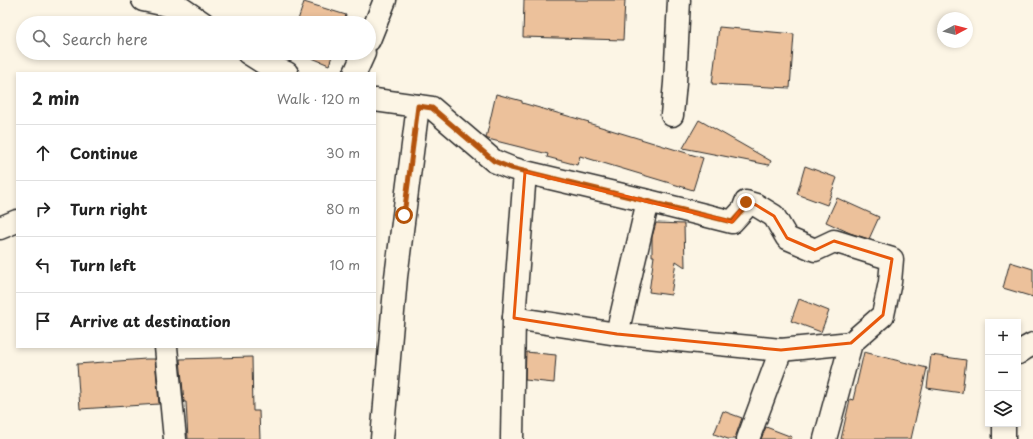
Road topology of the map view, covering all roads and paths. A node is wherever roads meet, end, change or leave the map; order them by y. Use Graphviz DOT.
graph roads {
  1 [pos="143,0"];
  2 [pos="385,0"];
  3 [pos="679,0"];
  4 [pos="193,16"];
  5 [pos="376,22"];
  6 [pos="259,60"];
  7 [pos="361,60"];
  8 [pos="284,72"];
  9 [pos="355,72"];
  10 [pos="376,100"];
  11 [pos="418,106"];
  12 [pos="672,115"];
  13 [pos="525,172"];
  14 [pos="648,201"];
  15 [pos="16,222"];
  16 [pos="0,228"];
  17 [pos="514,318"];
  18 [pos="617,334"];
  19 [pos="851,343"];
  20 [pos="1033,344"];
  21 [pos="166,348"];
  22 [pos="781,350"];
  23 [pos="1021,351"];
  24 [pos="1004,427"];
  25 [pos="175,439"];
  26 [pos="382,439"];
  27 [pos="512,439"];
  28 [pos="748,439"];
  29 [pos="825,439"];
  30 [pos="1004,439"];
  1 -- 4 [label="street"];
  2 -- 5 [label="street"];
  3 -- 12 [label="street"];
  6 -- 8 [label="street"];
  7 -- 9 [label="street"];
  10 -- 11 [label="street"];
  11 -- 13 [label="street"];
  11 -- 26 [label="street"];
  13 -- 14 [label="street"];
  13 -- 17 [label="street"];
  14 -- 18 [label="street"];
  14 -- 19 [label="street"];
  15 -- 16 [label="street"];
  17 -- 18 [label="street"];
  17 -- 27 [label="street"];
  18 -- 22 [label="street"];
  19 -- 22 [label="street"];
  19 -- 29 [label="street"];
  20 -- 23 [label="street"];
  21 -- 25 [label="street"];
  22 -- 28 [label="street"];
  24 -- 30 [label="street"];
}
